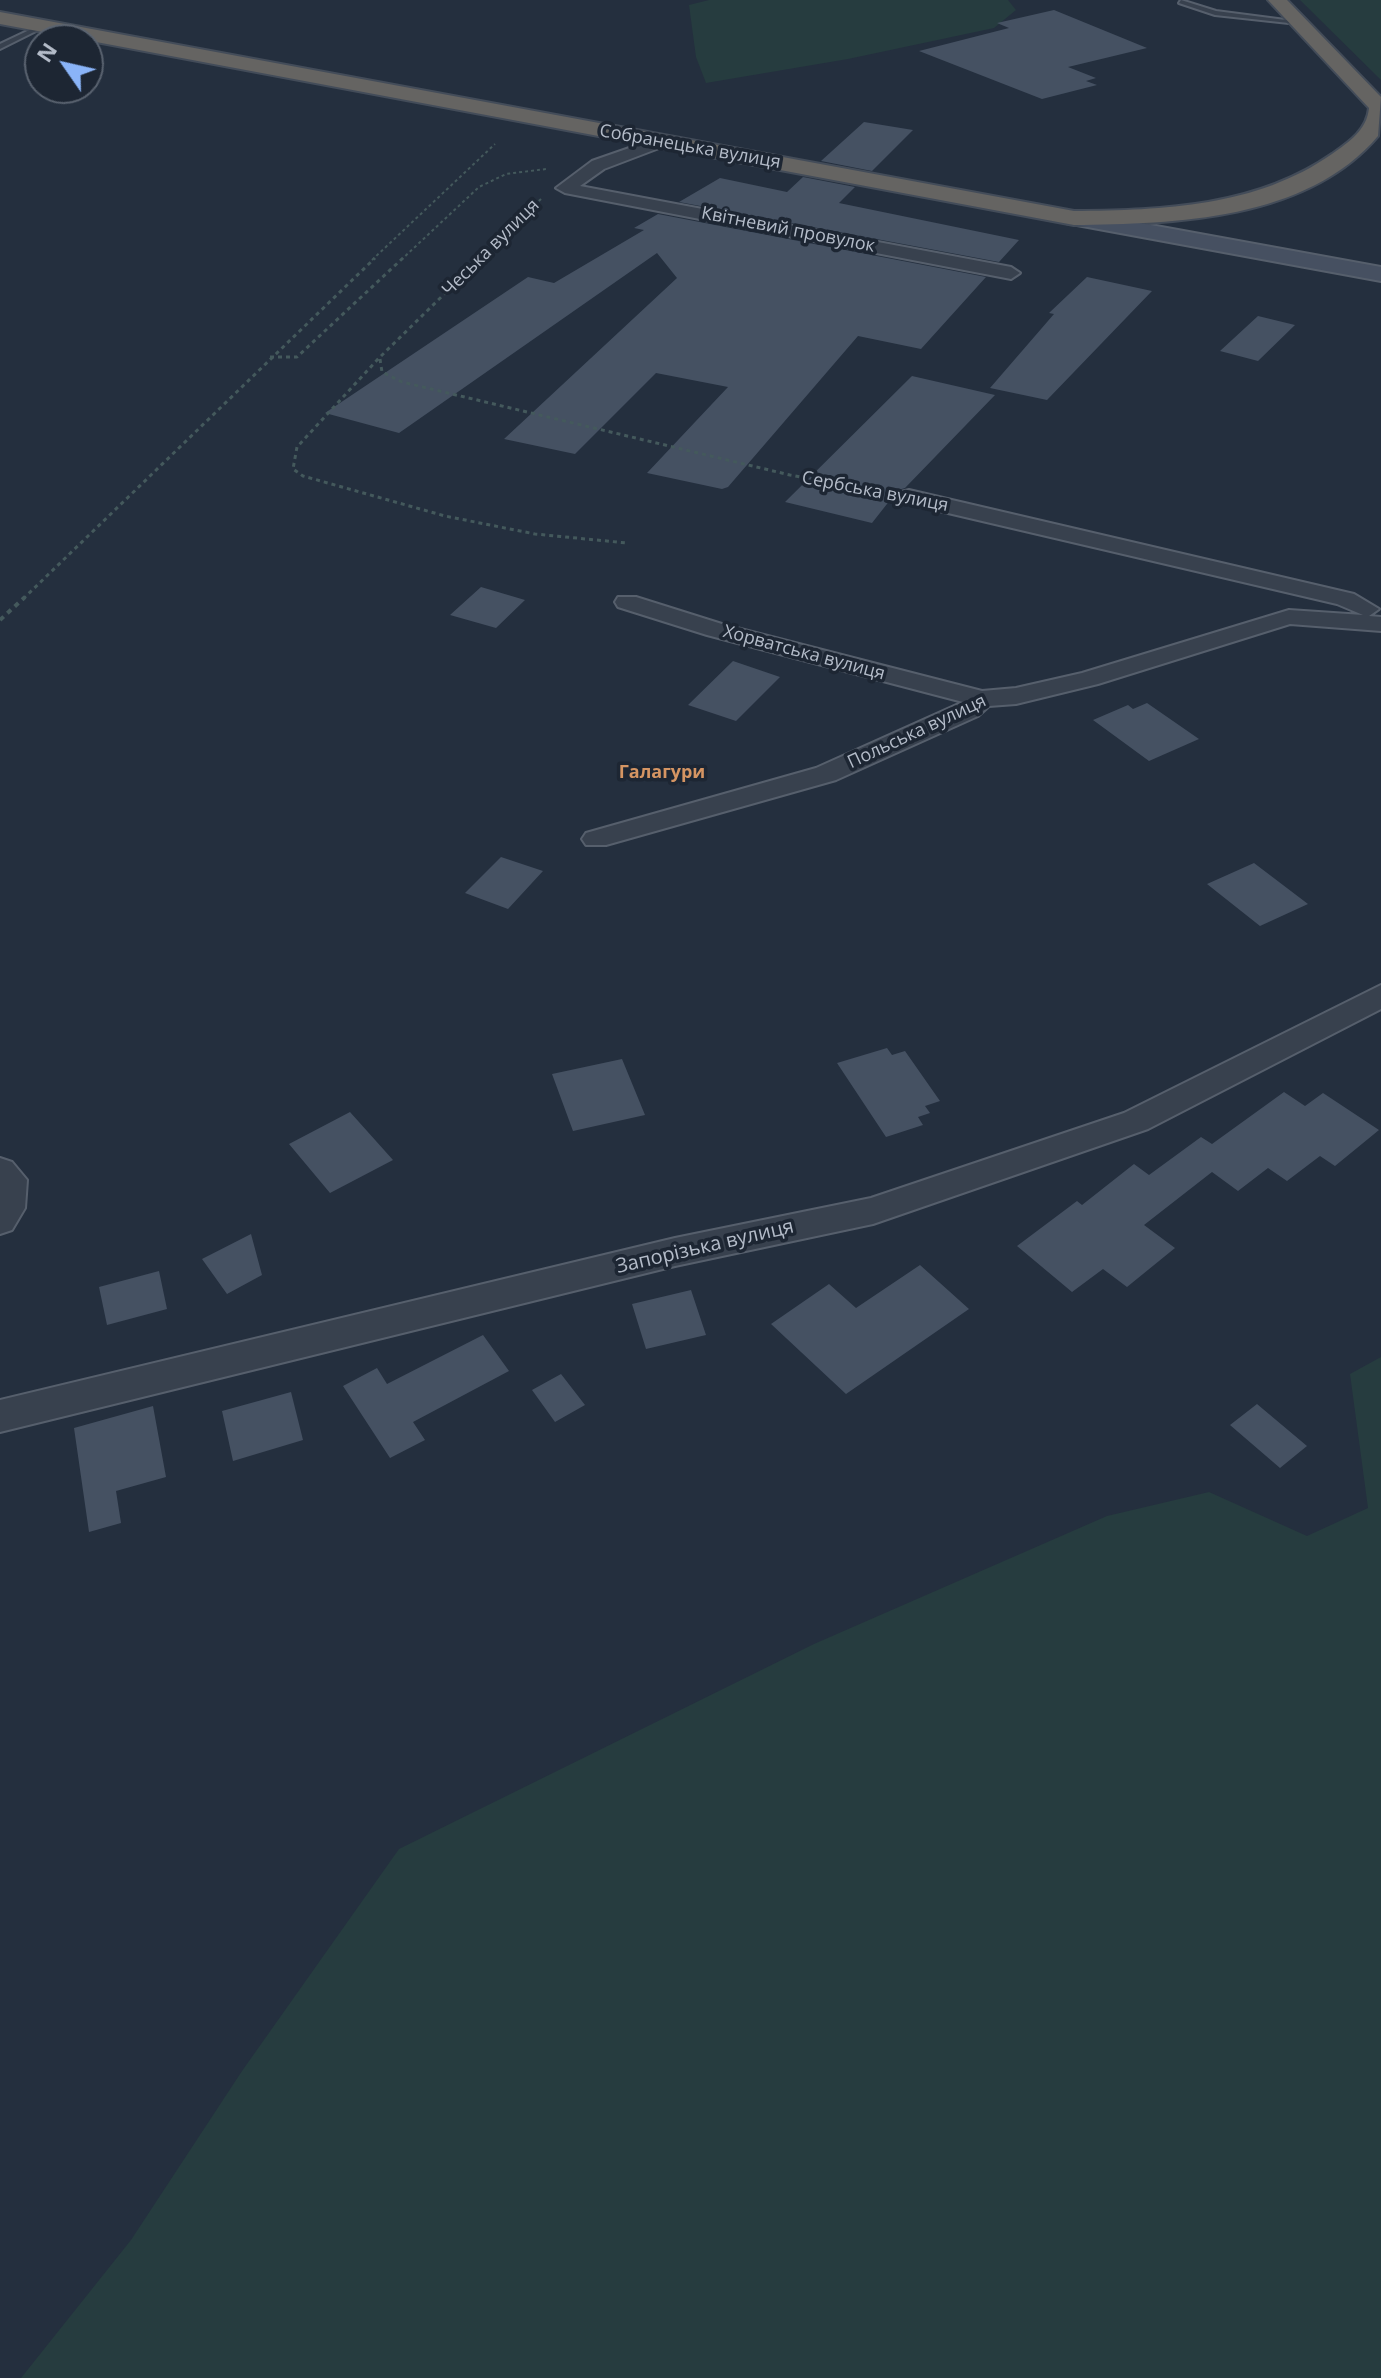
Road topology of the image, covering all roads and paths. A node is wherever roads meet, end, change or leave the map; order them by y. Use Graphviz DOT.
graph roads {
  1 [pos="1277,0"];
  2 [pos="1181,2"];
  3 [pos="0,18"];
  4 [pos="1298,22"];
  5 [pos="32,24"];
  6 [pos="24,35"];
  7 [pos="104,38"];
  8 [pos="0,47"];
  9 [pos="1380,108"];
  10 [pos="661,142"];
  11 [pos="495,144"];
  12 [pos="1377,159"];
  13 [pos="598,165"];
  14 [pos="1323,172"];
  15 [pos="565,188"];
  16 [pos="1074,218"];
  17 [pos="1011,273"];
  18 [pos="1381,274"];
  19 [pos="270,357"];
  20 [pos="379,358"];
  21 [pos="909,497"];
  22 [pos="627,543"];
  23 [pos="627,602"];
  24 [pos="1381,618"];
  25 [pos="0,620"];
  26 [pos="1381,624"];
  27 [pos="982,699"];
  28 [pos="596,839"];
  29 [pos="1381,996"];
  30 [pos="0,1171"];
  31 [pos="0,1221"];
  32 [pos="0,1416"];
  1 -- 4 [label="highway"];
  2 -- 4 [label="lane"];
  3 -- 5 [label="highway, Собранецька вулиця"];
  4 -- 9 [label="highway"];
  6 -- 8 [label="lane"];
  7 -- 10 [label="highway, Собранецька вулиця"];
  9 -- 14 [label="highway"];
  10 -- 13 [label="street"];
  10 -- 16 [label="highway, Собранецька вулиця"];
  11 -- 19 [label="path"];
  12 -- 14 [label="highway"];
  13 -- 15 [label="street"];
  13 -- 19 [label="path"];
  14 -- 16 [label="highway"];
  15 -- 17 [label="street, Квітневий провулок"];
  15 -- 20 [label="path, Чеська вулиця"];
  16 -- 18 [label="main road, Собранецька вулиця"];
  19 -- 25 [label="path"];
  20 -- 21 [label="path, Сербська вулиця"];
  20 -- 22 [label="path, Чеська вулиця"];
  21 -- 24 [label="street, Сербська вулиця"];
  23 -- 27 [label="street, Хорватська вулиця"];
  26 -- 27 [label="street, Польська вулиця"];
  27 -- 28 [label="street, Польська вулиця"];
  29 -- 32 [label="street, Запорізька вулиця"];
  30 -- 31 [label="street"];
}
